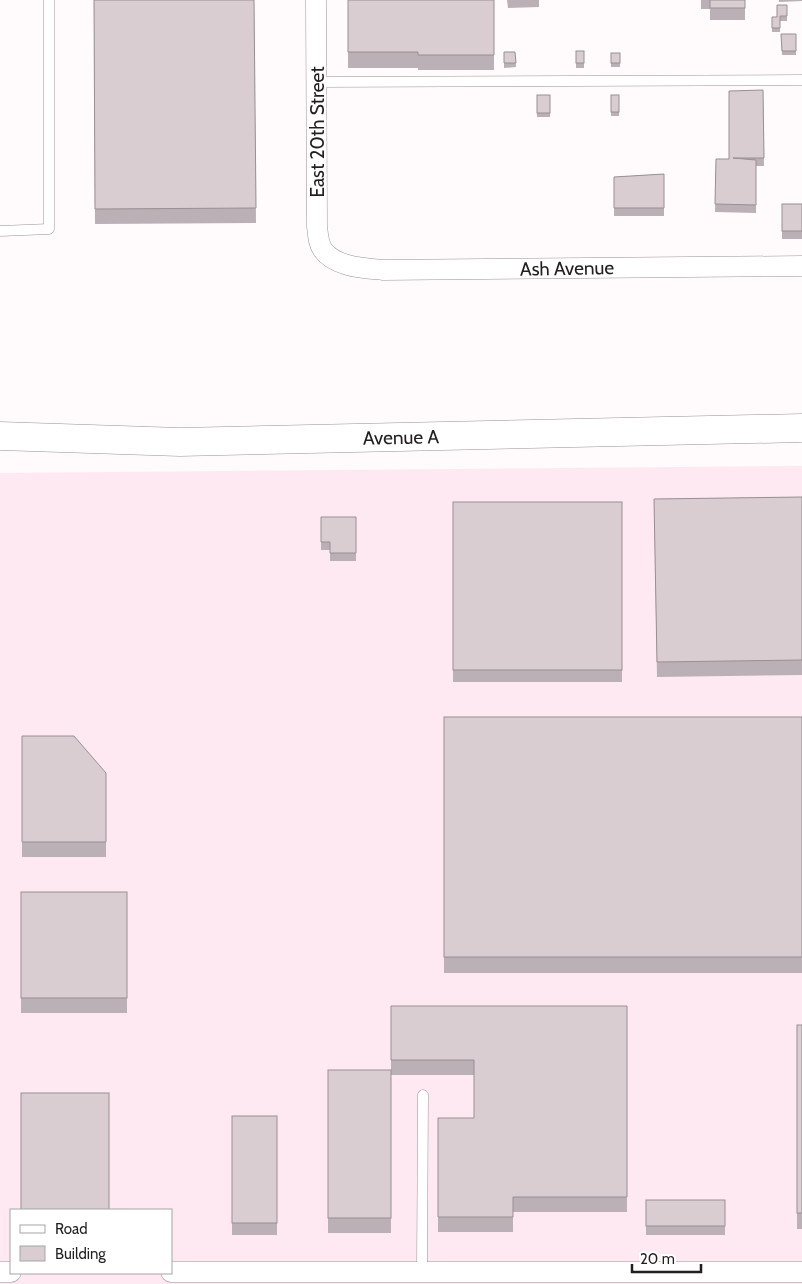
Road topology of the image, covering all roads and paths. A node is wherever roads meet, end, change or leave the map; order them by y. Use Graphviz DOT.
graph roads {
  1 [pos="49,0"];
  2 [pos="316,0"];
  3 [pos="802,80"];
  4 [pos="316,82"];
  5 [pos="0,231"];
  6 [pos="333,259"];
  7 [pos="802,266"];
  8 [pos="802,428"];
  9 [pos="0,436"];
  10 [pos="423,1095"];
  11 [pos="172,1272"];
  12 [pos="422,1272"];
  13 [pos="802,1272"];
  1 -- 5 [label="lane"];
  2 -- 4 [label="street, East 20th Street"];
  3 -- 4 [label="lane"];
  4 -- 6 [label="street, East 20th Street"];
  6 -- 7 [label="street, Ash Avenue"];
  8 -- 9 [label="main road, Avenue A"];
  10 -- 12 [label="lane"];
  11 -- 12 [label="street"];
  12 -- 13 [label="street"];
}
